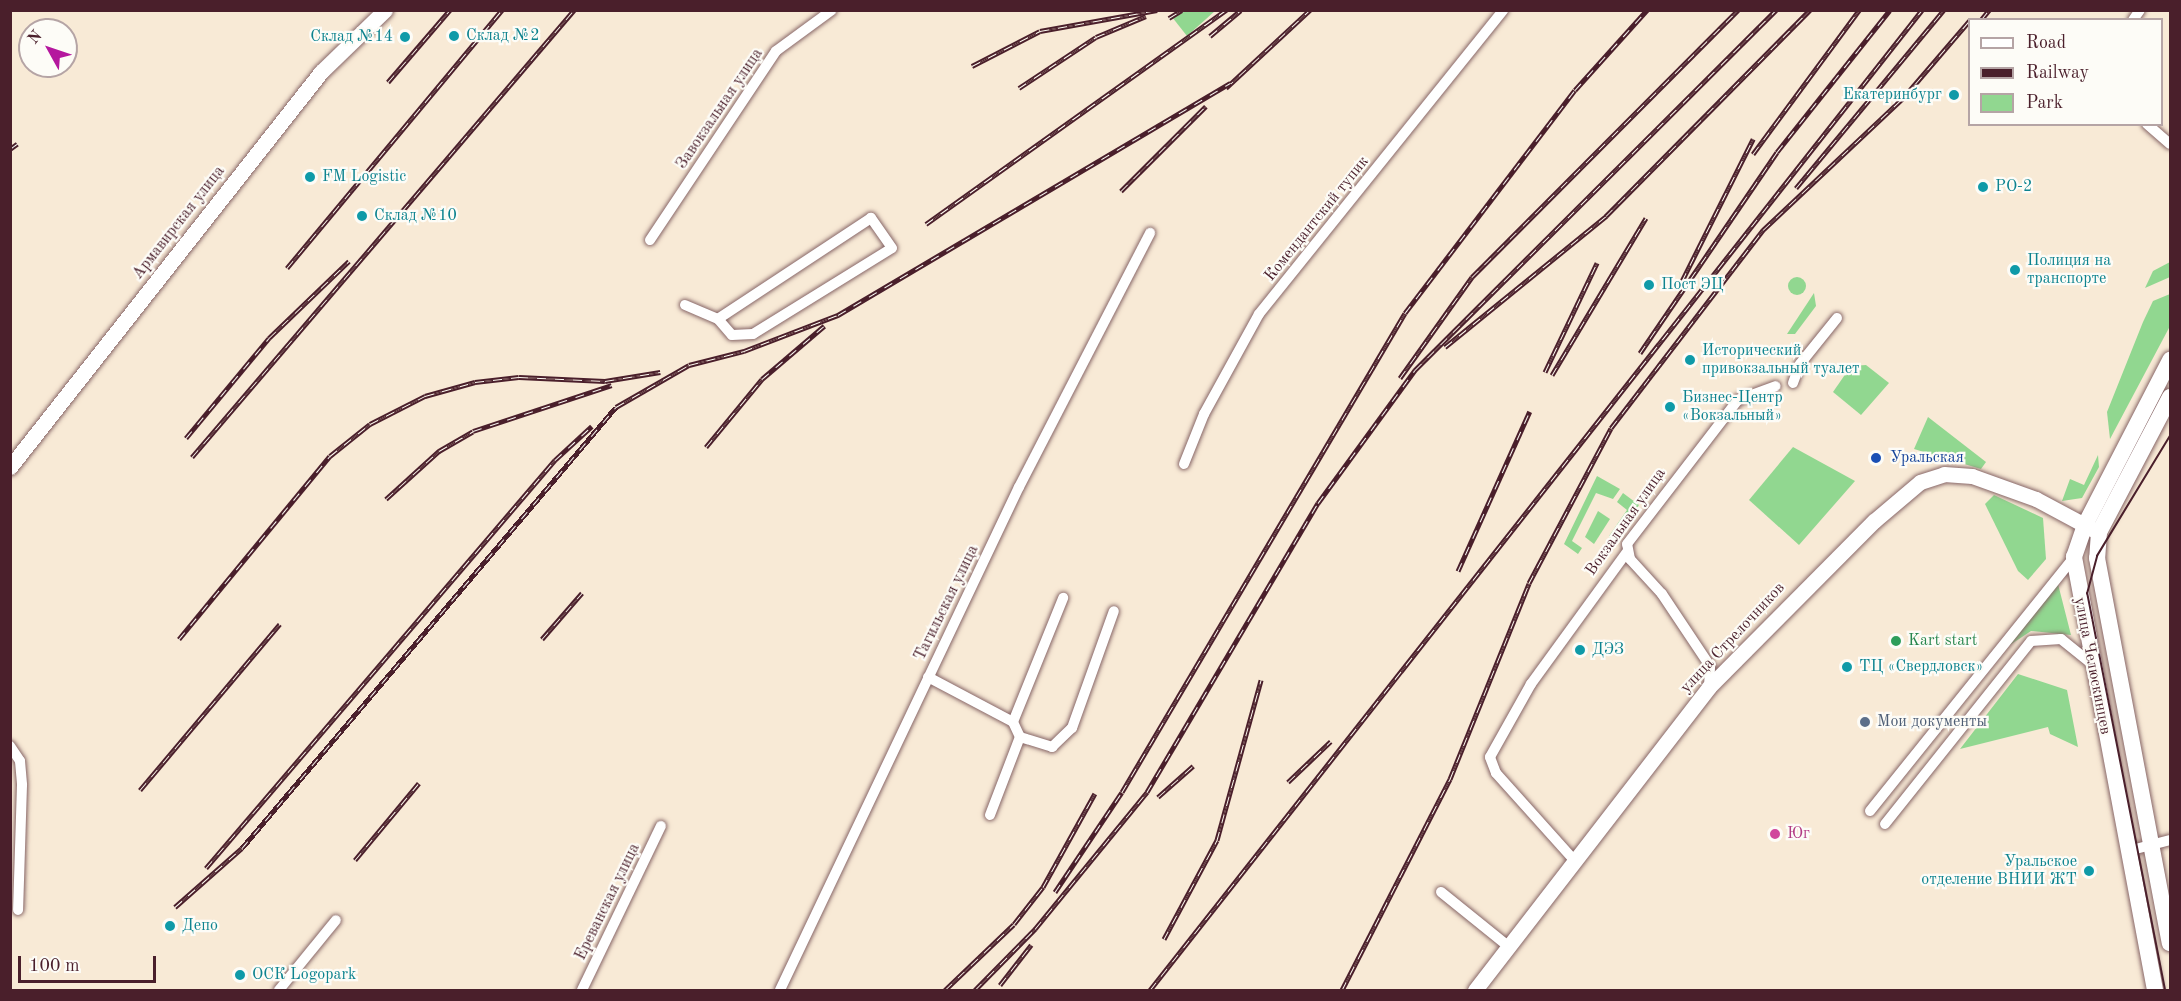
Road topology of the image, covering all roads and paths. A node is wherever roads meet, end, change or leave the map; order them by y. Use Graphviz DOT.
graph roads {
  1 [pos="385,10"];
  2 [pos="832,10"];
  3 [pos="1503,10"];
  4 [pos="2148,126"];
  5 [pos="2170,144"];
  6 [pos="1150,232"];
  7 [pos="650,240"];
  8 [pos="685,305"];
  9 [pos="1837,318"];
  10 [pos="718,319"];
  11 [pos="2170,360"];
  12 [pos="1793,383"];
  13 [pos="1776,386"];
  14 [pos="2170,397"];
  15 [pos="1185,464"];
  16 [pos="10,467"];
  17 [pos="2092,528"];
  18 [pos="1627,552"];
  19 [pos="2074,557"];
  20 [pos="1063,598"];
  21 [pos="1114,611"];
  22 [pos="1999,646"];
  23 [pos="2014,657"];
  24 [pos="2092,664"];
  25 [pos="928,677"];
  26 [pos="1708,687"];
  27 [pos="1013,722"];
  28 [pos="1020,737"];
  29 [pos="10,746"];
  30 [pos="10,784"];
  31 [pos="22,785"];
  32 [pos="1870,811"];
  33 [pos="990,815"];
  34 [pos="1885,824"];
  35 [pos="661,826"];
  36 [pos="2170,840"];
  37 [pos="2151,845"];
  38 [pos="2128,851"];
  39 [pos="1574,860"];
  40 [pos="1441,892"];
  41 [pos="18,910"];
  42 [pos="336,920"];
  43 [pos="2170,943"];
  44 [pos="1508,946"];
  45 [pos="279,990"];
  46 [pos="582,990"];
  47 [pos="780,990"];
  48 [pos="1475,990"];
  49 [pos="2155,990"];
  1 -- 16 [label="main road, Армавирская улица"];
  2 -- 7 [label="street, Завокзальная улица"];
  3 -- 15 [label="street, Комендантский тупик"];
  4 -- 5 [label="street"];
  6 -- 25 [label="street, Тагильская улица"];
  8 -- 10 [label="street"];
  9 -- 12 [label="street"];
  10 -- 10 [label="street"];
  11 -- 17 [label="main road, улица Челюскинцев"];
  13 -- 18 [label="street, Вокзальная улица"];
  14 -- 17 [label="main road, улица Челюскинцев"];
  17 -- 19 [label="main road, улица Челюскинцев"];
  17 -- 26 [label="main road, улица Стрелочников"];
  17 -- 37 [label="main road, улица Челюскинцев"];
  18 -- 26 [label="street"];
  18 -- 39 [label="street, Вокзальная улица"];
  19 -- 22 [label="street"];
  19 -- 24 [label="main road, улица Челюскинцев"];
  20 -- 27 [label="street"];
  21 -- 28 [label="street"];
  22 -- 23 [label="street"];
  22 -- 32 [label="street"];
  23 -- 24 [label="street"];
  23 -- 34 [label="street"];
  24 -- 38 [label="main road, улица Челюскинцев"];
  25 -- 27 [label="street"];
  25 -- 47 [label="street, Тагильская улица"];
  26 -- 39 [label="main road, улица Стрелочников"];
  27 -- 28 [label="street"];
  28 -- 33 [label="street"];
  29 -- 31 [label="street"];
  30 -- 31 [label="street"];
  31 -- 41 [label="street"];
  35 -- 46 [label="street, Ереванская улица"];
  36 -- 37 [label="street"];
  37 -- 38 [label="street"];
  37 -- 43 [label="main road, улица Челюскинцев"];
  38 -- 49 [label="main road, улица Челюскинцев"];
  39 -- 44 [label="main road, улица Стрелочников"];
  40 -- 44 [label="street"];
  42 -- 45 [label="street"];
  44 -- 48 [label="main road, улица Стрелочников"];
}
